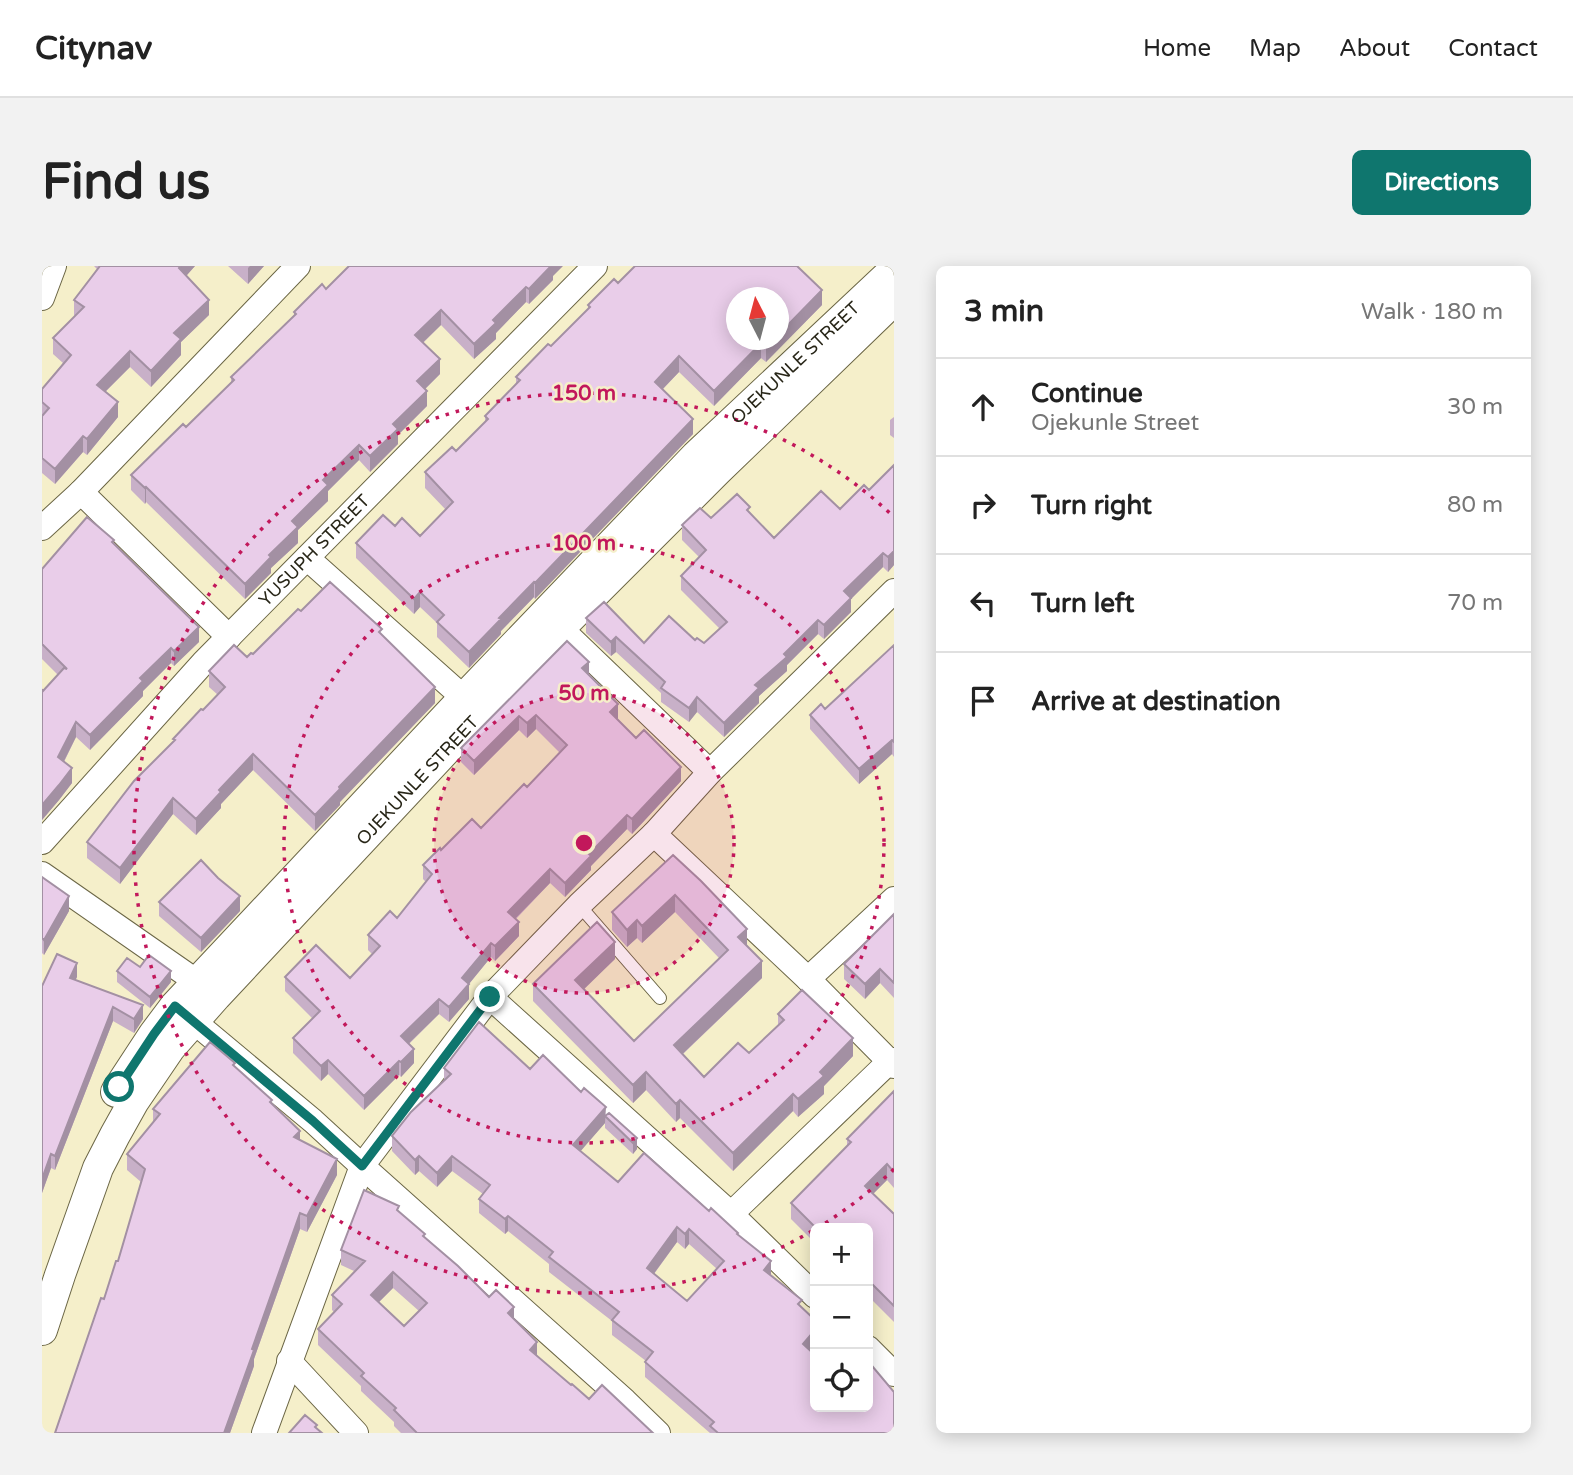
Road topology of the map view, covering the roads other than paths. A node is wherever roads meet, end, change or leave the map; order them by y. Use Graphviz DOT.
graph roads {
  1 [pos="54,266"];
  2 [pos="298,266"];
  3 [pos="596,266"];
  4 [pos="894,270"];
  5 [pos="42,298"];
  6 [pos="894,300"];
  7 [pos="81,492"];
  8 [pos="42,528"];
  9 [pos="307,558"];
  10 [pos="894,591"];
  11 [pos="560,628"];
  12 [pos="229,638"];
  13 [pos="464,698"];
  14 [pos="710,772"];
  15 [pos="654,834"];
  16 [pos="42,842"];
  17 [pos="42,874"];
  18 [pos="894,899"];
  19 [pos="579,905"];
  20 [pos="808,979"];
  21 [pos="207,988"];
  22 [pos="490,997"];
  23 [pos="660,998"];
  24 [pos="184,1014"];
  25 [pos="892,1062"];
  26 [pos="362,1166"];
  27 [pos="731,1214"];
  28 [pos="42,1264"];
  29 [pos="810,1291"];
  30 [pos="42,1330"];
  31 [pos="869,1349"];
  32 [pos="289,1361"];
  33 [pos="894,1374"];
  34 [pos="264,1433"];
  35 [pos="356,1433"];
  36 [pos="658,1433"];
  1 -- 5 [label="street"];
  2 -- 7 [label="street"];
  3 -- 9 [label="street, YUSUPH STREET"];
  4 -- 13 [label="street, OJEKUNLE STREET"];
  6 -- 11 [label="street, OJEKUNLE STREET"];
  7 -- 8 [label="street"];
  7 -- 12 [label="street"];
  9 -- 12 [label="street, YUSUPH STREET"];
  9 -- 13 [label="street"];
  10 -- 14 [label="street"];
  11 -- 14 [label="street"];
  11 -- 21 [label="street, OJEKUNLE STREET"];
  12 -- 16 [label="street, YUSUPH STREET"];
  13 -- 21 [label="street, OJEKUNLE STREET"];
  14 -- 15 [label="street"];
  15 -- 19 [label="street"];
  15 -- 20 [label="street"];
  17 -- 21 [label="street"];
  18 -- 20 [label="street"];
  19 -- 22 [label="street"];
  19 -- 23 [label="lane"];
  20 -- 25 [label="street"];
  21 -- 24 [label="street, OJEKUNLE STREET"];
  22 -- 26 [label="street"];
  22 -- 27 [label="street"];
  24 -- 26 [label="street"];
  24 -- 28 [label="street, OJEKUNLE STREET"];
  24 -- 30 [label="street, OJEKUNLE STREET"];
  25 -- 27 [label="street"];
  26 -- 32 [label="street"];
  26 -- 36 [label="street"];
  27 -- 29 [label="street"];
  31 -- 33 [label="street"];
  32 -- 34 [label="street"];
  32 -- 35 [label="street"];
}
